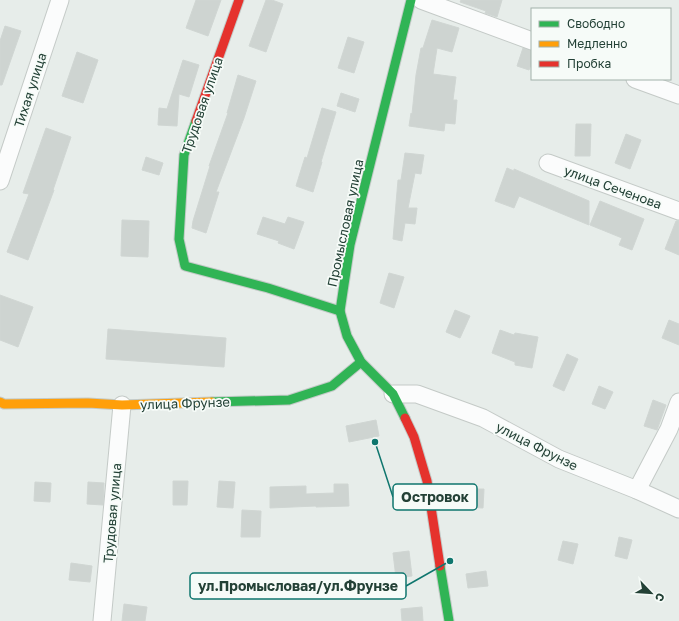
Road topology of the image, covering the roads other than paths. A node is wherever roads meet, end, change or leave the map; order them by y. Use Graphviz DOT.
graph roads {
  1 [pos="60,0"];
  2 [pos="239,0"];
  3 [pos="411,0"];
  4 [pos="421,0"];
  5 [pos="531,41"];
  6 [pos="638,80"];
  7 [pos="679,95"];
  8 [pos="548,163"];
  9 [pos="0,181"];
  10 [pos="679,211"];
  11 [pos="340,311"];
  12 [pos="361,362"];
  13 [pos="393,394"];
  14 [pos="0,402"];
  15 [pos="679,402"];
  16 [pos="122,405"];
  17 [pos="637,490"];
  18 [pos="679,509"];
  19 [pos="102,621"];
  20 [pos="449,621"];
  1 -- 9 [label="street, Тихая улица"];
  2 -- 11 [label="street, Трудовая улица"];
  3 -- 11 [label="street, Промысловая улица"];
  4 -- 5 [label="street"];
  6 -- 7 [label="street"];
  8 -- 10 [label="street, улица Сеченова"];
  11 -- 12 [label="street, Промысловая улица"];
  12 -- 13 [label="street, Промысловая улица"];
  12 -- 16 [label="street, улица Фрунзе"];
  13 -- 17 [label="street, улица Фрунзе"];
  13 -- 20 [label="street, Промысловая улица"];
  14 -- 16 [label="street, улица Фрунзе"];
  15 -- 17 [label="street"];
  16 -- 19 [label="street, Трудовая улица"];
  17 -- 18 [label="street, улица Фрунзе"];
}
